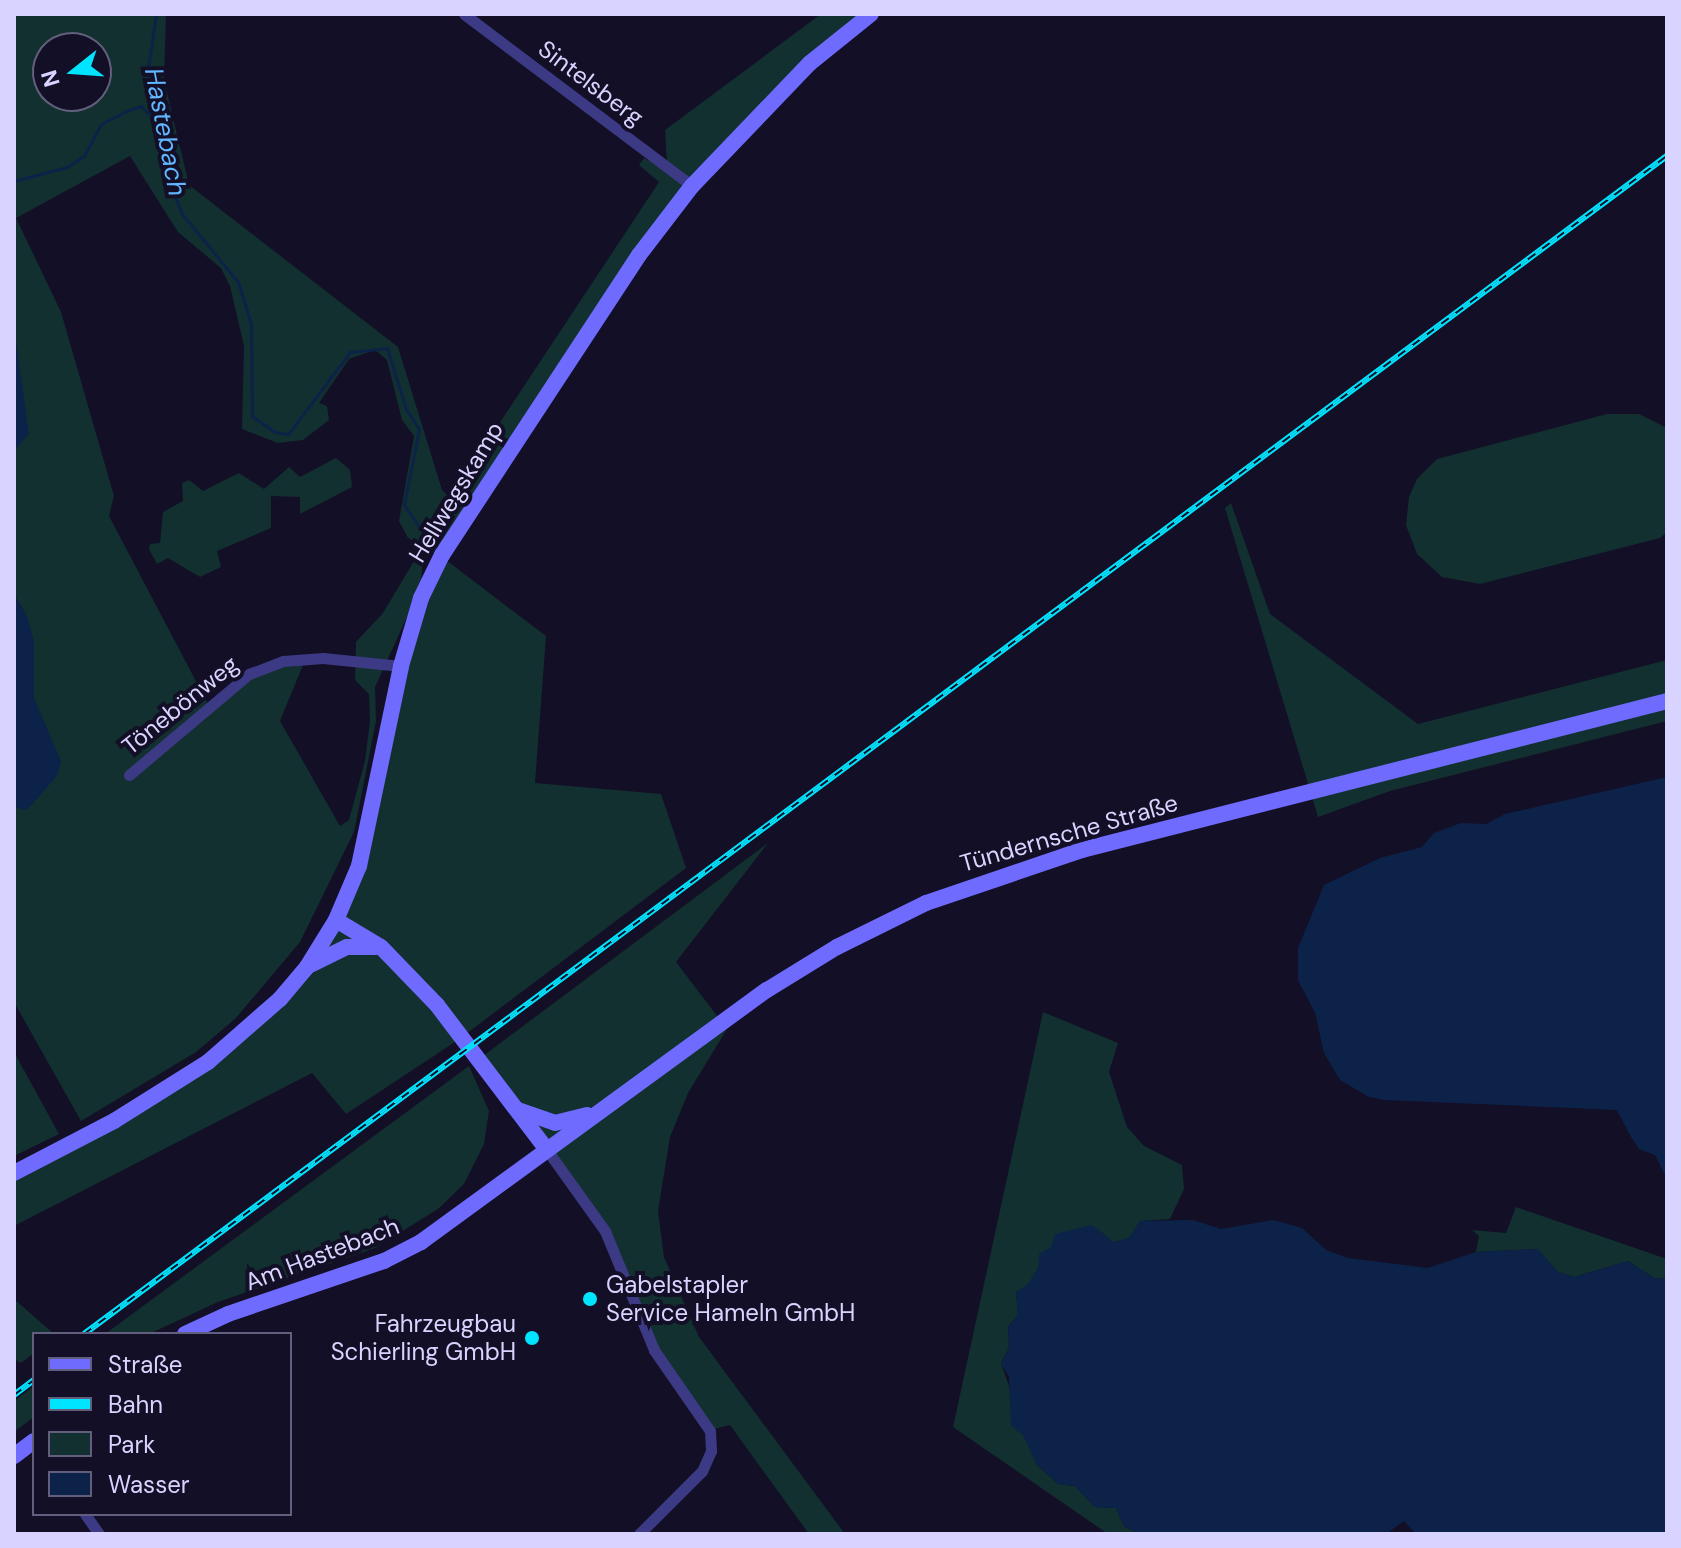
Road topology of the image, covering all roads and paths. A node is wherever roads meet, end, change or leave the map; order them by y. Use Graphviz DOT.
graph roads {
  1 [pos="464,14"];
  2 [pos="871,14"];
  3 [pos="692,186"];
  4 [pos="401,666"];
  5 [pos="1667,701"];
  6 [pos="129,775"];
  7 [pos="336,920"];
  8 [pos="381,947"];
  9 [pos="307,967"];
  10 [pos="517,1109"];
  11 [pos="604,1109"];
  12 [pos="547,1150"];
  13 [pos="14,1173"];
  14 [pos="189,1332"];
  15 [pos="32,1444"];
  16 [pos="14,1456"];
  17 [pos="86,1516"];
  18 [pos="99,1534"];
  19 [pos="639,1534"];
  1 -- 3 [label="street, Sintelsberg"];
  2 -- 3 [label="main road, Hellwegskamp"];
  3 -- 4 [label="main road, Hellwegskamp"];
  4 -- 6 [label="street, Tönebönweg"];
  4 -- 7 [label="main road, Hellwegskamp"];
  5 -- 11 [label="main road, Tündernsche Straße"];
  7 -- 8 [label="main road"];
  7 -- 9 [label="main road, Hellwegskamp"];
  8 -- 9 [label="main road"];
  8 -- 10 [label="main road"];
  9 -- 13 [label="main road"];
  10 -- 11 [label="main road"];
  10 -- 12 [label="main road"];
  11 -- 12 [label="main road, Tündernsche Straße"];
  12 -- 14 [label="main road, Am Hastebach"];
  12 -- 19 [label="street"];
  15 -- 16 [label="main road"];
  17 -- 18 [label="street"];
}
